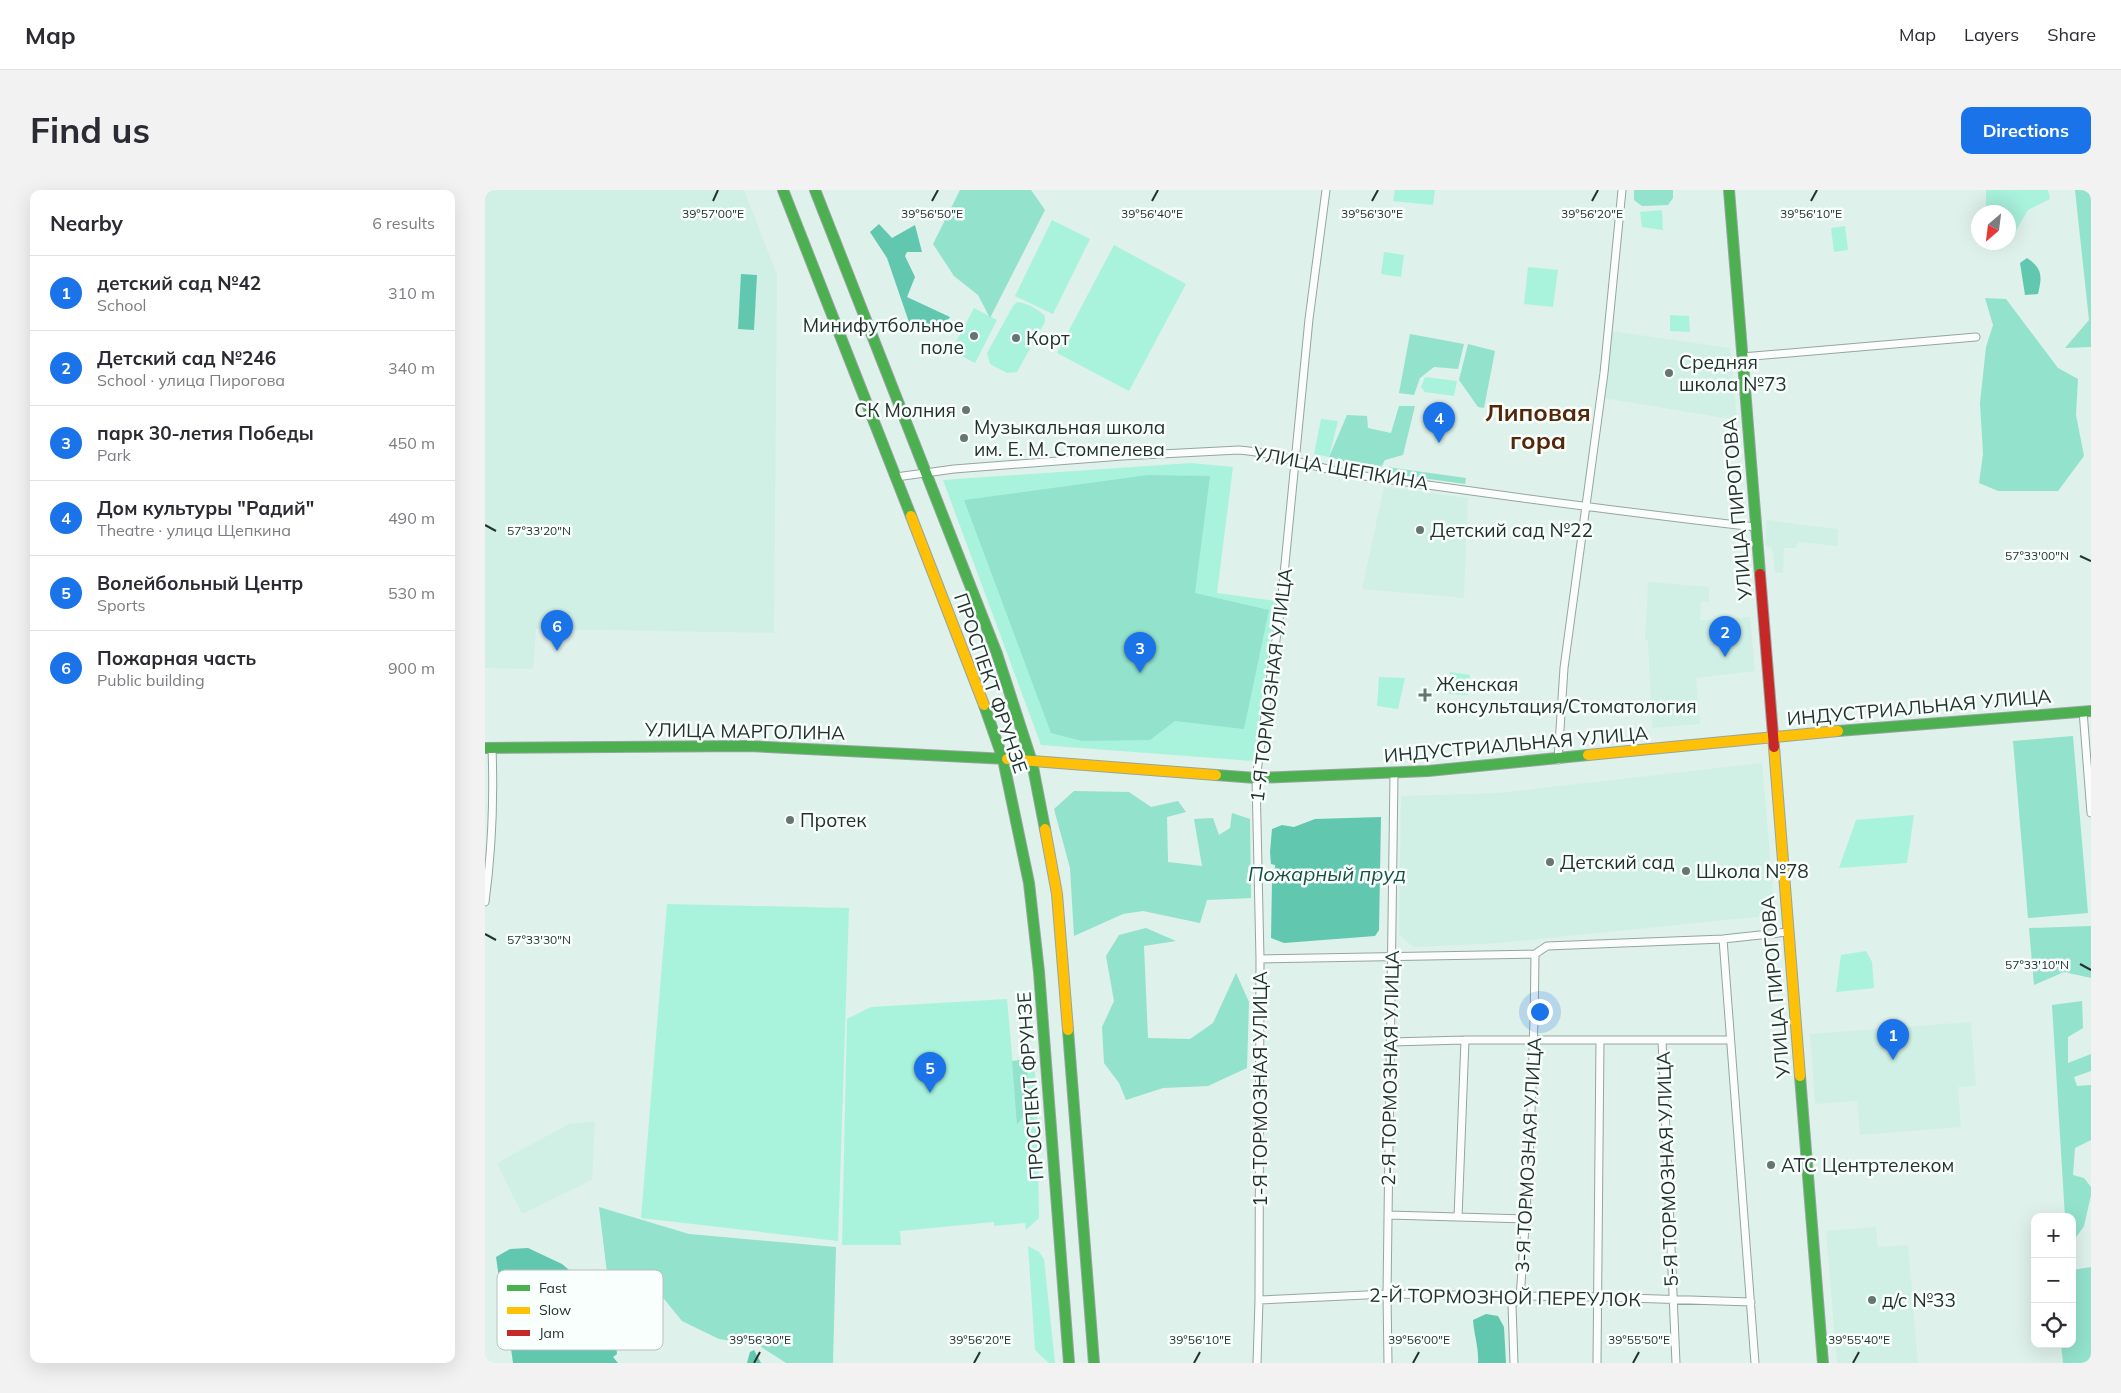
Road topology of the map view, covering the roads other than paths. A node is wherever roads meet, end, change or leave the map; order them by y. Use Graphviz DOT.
graph roads {
  1 [pos="783,190"];
  2 [pos="815,190"];
  3 [pos="1326,190"];
  4 [pos="1622,190"];
  5 [pos="1729,190"];
  6 [pos="1977,337"];
  7 [pos="1742,357"];
  8 [pos="1296,461"];
  9 [pos="925,472"];
  10 [pos="896,477"];
  11 [pos="1585,506"];
  12 [pos="1755,527"];
  13 [pos="2087,711"];
  14 [pos="1773,736"];
  15 [pos="488,748"];
  16 [pos="1003,759"];
  17 [pos="1558,760"];
  18 [pos="1032,762"];
  19 [pos="1395,774"];
  20 [pos="1256,778"];
  21 [pos="2091,813"];
  22 [pos="489,848"];
  23 [pos="485,902"];
  24 [pos="1788,932"];
  25 [pos="1723,939"];
  26 [pos="1535,954"];
  27 [pos="1391,956"];
  28 [pos="1260,959"];
  29 [pos="1465,1040"];
  30 [pos="1534,1040"];
  31 [pos="1600,1040"];
  32 [pos="1662,1040"];
  33 [pos="1729,1040"];
  34 [pos="1391,1042"];
  35 [pos="1389,1215"];
  36 [pos="1458,1217"];
  37 [pos="1526,1219"];
  38 [pos="1387,1294"];
  39 [pos="1520,1297"];
  40 [pos="1597,1297"];
  41 [pos="1672,1299"];
  42 [pos="1259,1300"];
  43 [pos="1751,1302"];
  44 [pos="1069,1363"];
  45 [pos="1094,1363"];
  46 [pos="1257,1363"];
  47 [pos="1388,1363"];
  48 [pos="1515,1363"];
  49 [pos="1597,1363"];
  50 [pos="1676,1363"];
  51 [pos="1755,1363"];
  52 [pos="1823,1363"];
  1 -- 10 [label="street, ПРОСПЕКТ ФРУНЗЕ"];
  2 -- 9 [label="street, ПРОСПЕКТ ФРУНЗЕ"];
  3 -- 8 [label="street, 1-Я ТОРМОЗНАЯ УЛИЦА"];
  4 -- 11 [label="street"];
  5 -- 7 [label="street, УЛИЦА ПИРОГОВА"];
  6 -- 7 [label="street"];
  7 -- 12 [label="street, УЛИЦА ПИРОГОВА"];
  8 -- 9 [label="street, УЛИЦА ЩЕПКИНА"];
  8 -- 11 [label="street, УЛИЦА ЩЕПКИНА"];
  8 -- 20 [label="street, 1-Я ТОРМОЗНАЯ УЛИЦА"];
  9 -- 10 [label="street, УЛИЦА ЩЕПКИНА"];
  9 -- 18 [label="street, ПРОСПЕКТ ФРУНЗЕ"];
  10 -- 16 [label="street, ПРОСПЕКТ ФРУНЗЕ"];
  11 -- 12 [label="street, УЛИЦА ЩЕПКИНА"];
  11 -- 17 [label="street"];
  12 -- 14 [label="street, УЛИЦА ПИРОГОВА"];
  13 -- 14 [label="street, ИНДУСТРИАЛЬНАЯ УЛИЦА"];
  13 -- 21 [label="street"];
  14 -- 17 [label="street, ИНДУСТРИАЛЬНАЯ УЛИЦА"];
  14 -- 24 [label="street, УЛИЦА ПИРОГОВА"];
  15 -- 16 [label="street, УЛИЦА МАРГОЛИНА"];
  15 -- 22 [label="street"];
  16 -- 18 [label="street, ИНДУСТРИАЛЬНАЯ УЛИЦА"];
  16 -- 44 [label="street, ПРОСПЕКТ ФРУНЗЕ"];
  17 -- 19 [label="street, ИНДУСТРИАЛЬНАЯ УЛИЦА"];
  18 -- 20 [label="street, ИНДУСТРИАЛЬНАЯ УЛИЦА"];
  18 -- 45 [label="street, ПРОСПЕКТ ФРУНЗЕ"];
  19 -- 20 [label="street, ИНДУСТРИАЛЬНАЯ УЛИЦА"];
  19 -- 27 [label="street, 2-Я ТОРМОЗНАЯ УЛИЦА"];
  20 -- 28 [label="street, 1-Я ТОРМОЗНАЯ УЛИЦА"];
  22 -- 23 [label="street"];
  24 -- 25 [label="street"];
  24 -- 52 [label="street, УЛИЦА ПИРОГОВА"];
  25 -- 26 [label="street"];
  25 -- 33 [label="street"];
  26 -- 27 [label="street"];
  26 -- 30 [label="street, 3-Я ТОРМОЗНАЯ УЛИЦА"];
  27 -- 28 [label="street"];
  27 -- 34 [label="street, 2-Я ТОРМОЗНАЯ УЛИЦА"];
  28 -- 42 [label="street, 1-Я ТОРМОЗНАЯ УЛИЦА"];
  29 -- 30 [label="street"];
  29 -- 34 [label="street"];
  29 -- 36 [label="street"];
  30 -- 31 [label="street"];
  30 -- 37 [label="street, 3-Я ТОРМОЗНАЯ УЛИЦА"];
  31 -- 32 [label="street"];
  31 -- 40 [label="street"];
  32 -- 33 [label="street"];
  32 -- 41 [label="street, 5-Я ТОРМОЗНАЯ УЛИЦА"];
  33 -- 43 [label="street"];
  34 -- 35 [label="street, 2-Я ТОРМОЗНАЯ УЛИЦА"];
  35 -- 36 [label="street"];
  35 -- 38 [label="street, 2-Я ТОРМОЗНАЯ УЛИЦА"];
  36 -- 37 [label="street"];
  37 -- 39 [label="street, 3-Я ТОРМОЗНАЯ УЛИЦА"];
  38 -- 39 [label="street, 2-Й ТОРМОЗНОЙ ПЕРЕУЛОК"];
  38 -- 42 [label="street, 2-Й ТОРМОЗНОЙ ПЕРЕУЛОК"];
  38 -- 47 [label="street, 2-Я ТОРМОЗНАЯ УЛИЦА"];
  39 -- 40 [label="street, 2-Й ТОРМОЗНОЙ ПЕРЕУЛОК"];
  39 -- 48 [label="street, 3-Я ТОРМОЗНАЯ УЛИЦА"];
  40 -- 41 [label="street, 2-Й ТОРМОЗНОЙ ПЕРЕУЛОК"];
  40 -- 49 [label="street"];
  41 -- 43 [label="street, 2-Й ТОРМОЗНОЙ ПЕРЕУЛОК"];
  41 -- 50 [label="street, 5-Я ТОРМОЗНАЯ УЛИЦА"];
  42 -- 46 [label="street, 1-Я ТОРМОЗНАЯ УЛИЦА"];
  43 -- 51 [label="street"];
}
